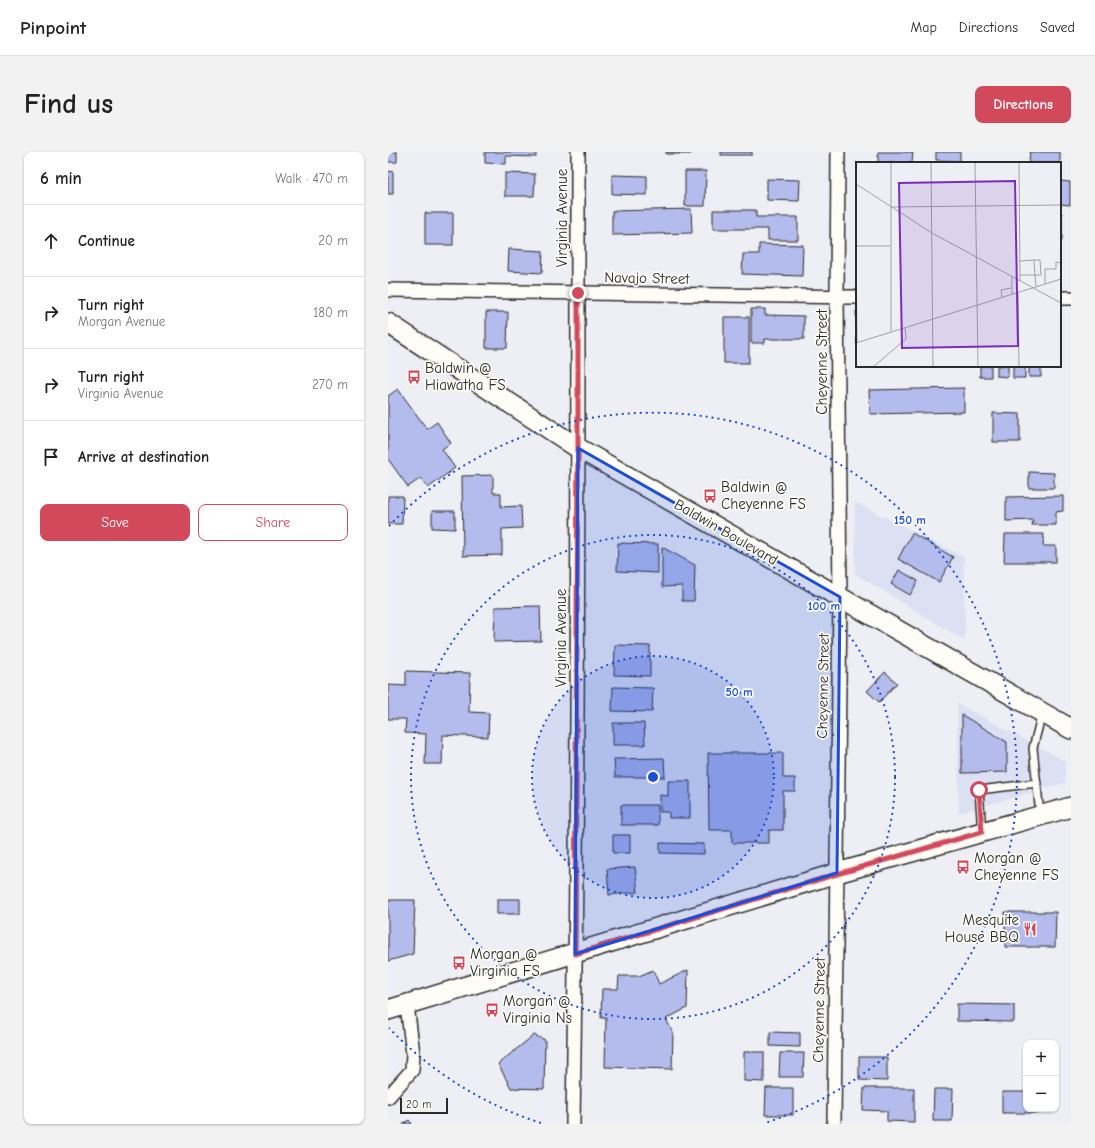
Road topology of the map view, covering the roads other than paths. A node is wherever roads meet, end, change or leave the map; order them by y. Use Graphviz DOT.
graph roads {
  1 [pos="578,152"];
  2 [pos="838,152"];
  3 [pos="388,290"];
  4 [pos="578,293"];
  5 [pos="837,297"];
  6 [pos="856,297"];
  7 [pos="388,323"];
  8 [pos="578,448"];
  9 [pos="840,597"];
  10 [pos="1042,713"];
  11 [pos="1071,729"];
  12 [pos="1037,783"];
  13 [pos="1071,807"];
  14 [pos="1040,816"];
  15 [pos="982,832"];
  16 [pos="837,874"];
  17 [pos="575,954"];
  18 [pos="408,1005"];
  19 [pos="388,1010"];
  20 [pos="388,1097"];
  21 [pos="573,1124"];
  22 [pos="834,1124"];
  1 -- 4 [label="street, Virginia Avenue"];
  2 -- 5 [label="street, Cheyenne Street"];
  3 -- 4 [label="street, Navajo Street"];
  4 -- 5 [label="street, Navajo Street"];
  4 -- 8 [label="street, Virginia Avenue"];
  5 -- 6 [label="street, Navajo Street"];
  5 -- 9 [label="street, Cheyenne Street"];
  7 -- 8 [label="main road, Baldwin Boulevard"];
  8 -- 9 [label="main road, Baldwin Boulevard"];
  8 -- 17 [label="street, Virginia Avenue"];
  9 -- 10 [label="main road, Baldwin Boulevard"];
  9 -- 16 [label="street, Cheyenne Street"];
  10 -- 11 [label="main road, Baldwin Boulevard"];
  10 -- 12 [label="lane"];
  12 -- 14 [label="lane"];
  12 -- 15 [label="lane"];
  13 -- 14 [label="main road"];
  14 -- 15 [label="main road"];
  15 -- 16 [label="main road"];
  16 -- 17 [label="main road"];
  16 -- 22 [label="street, Cheyenne Street"];
  17 -- 18 [label="main road"];
  17 -- 21 [label="street, Virginia Avenue"];
  18 -- 19 [label="main road"];
  18 -- 20 [label="street"];
}
